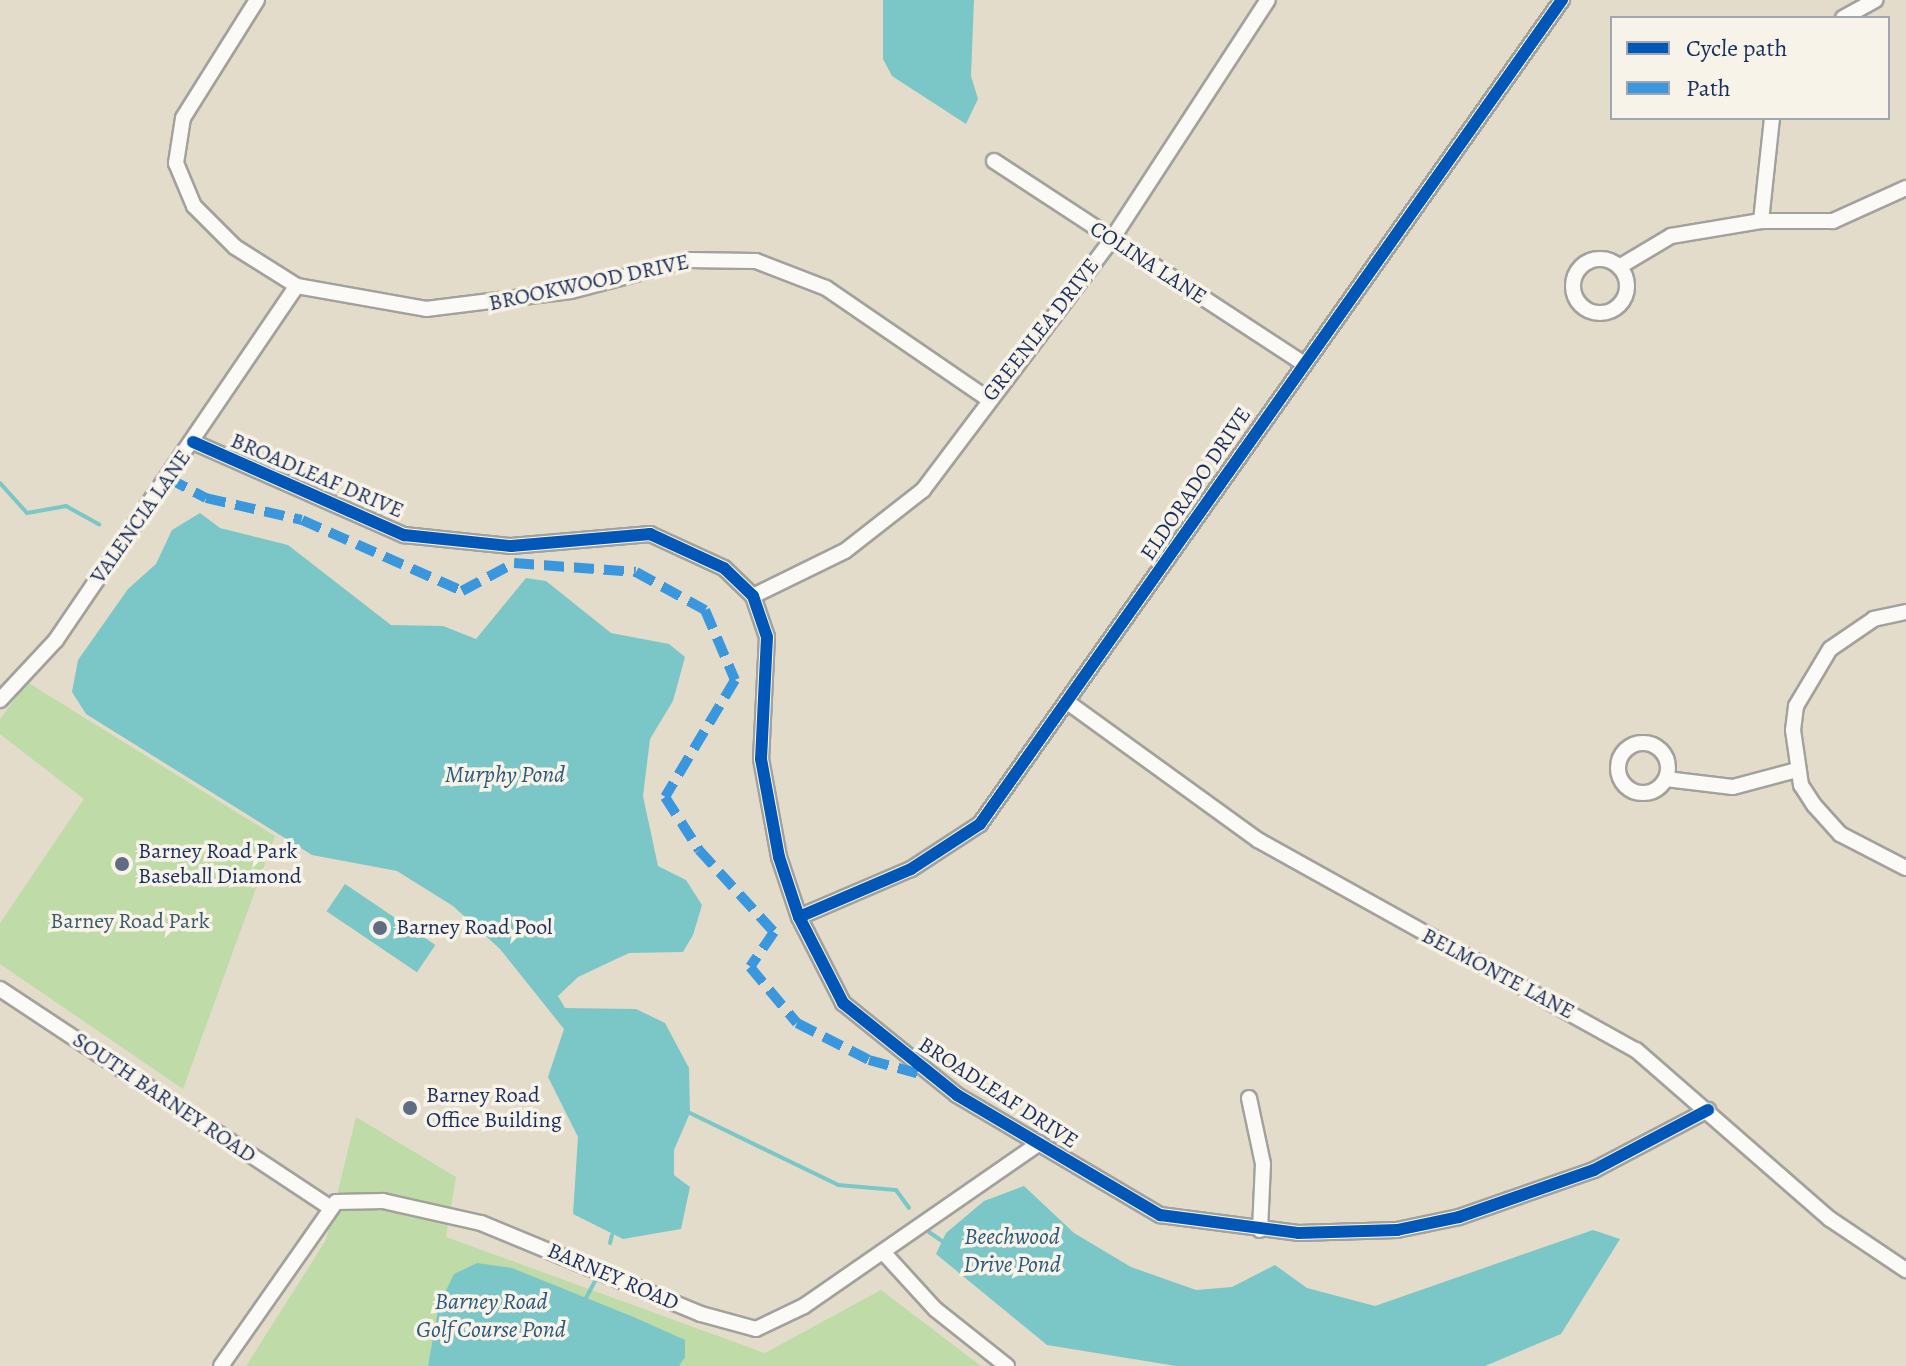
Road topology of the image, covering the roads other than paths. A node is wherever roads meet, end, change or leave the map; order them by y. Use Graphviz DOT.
graph roads {
  1 [pos="257,0"];
  2 [pos="1268,0"];
  3 [pos="1562,0"];
  4 [pos="1875,0"];
  5 [pos="1847,16"];
  6 [pos="1772,120"];
  7 [pos="994,161"];
  8 [pos="1906,188"];
  9 [pos="1761,221"];
  10 [pos="1112,239"];
  11 [pos="1619,267"];
  12 [pos="297,286"];
  13 [pos="1303,363"];
  14 [pos="988,399"];
  15 [pos="193,442"];
  16 [pos="753,596"];
  17 [pos="1906,612"];
  18 [pos="0,700"];
  19 [pos="1070,704"];
  20 [pos="1797,770"];
  21 [pos="1666,779"];
  22 [pos="1906,868"];
  23 [pos="799,917"];
  24 [pos="0,989"];
  25 [pos="1249,1098"];
  26 [pos="1708,1110"];
  27 [pos="1039,1143"];
  28 [pos="329,1207"];
  29 [pos="1260,1230"];
  30 [pos="883,1252"];
  31 [pos="1906,1270"];
  32 [pos="221,1366"];
  33 [pos="1007,1366"];
  1 -- 12 [label="street"];
  2 -- 10 [label="street, GREENLEA DRIVE"];
  3 -- 13 [label="street, ELDORADO DRIVE"];
  4 -- 5 [label="street"];
  6 -- 9 [label="street"];
  7 -- 10 [label="street, COLINA LANE"];
  8 -- 9 [label="street"];
  9 -- 11 [label="street"];
  10 -- 13 [label="street, COLINA LANE"];
  10 -- 14 [label="street, GREENLEA DRIVE"];
  12 -- 14 [label="street, BROOKWOOD DRIVE"];
  12 -- 15 [label="street, VALENCIA LANE"];
  13 -- 19 [label="street, ELDORADO DRIVE"];
  14 -- 16 [label="street, GREENLEA DRIVE"];
  15 -- 16 [label="street, BROADLEAF DRIVE"];
  15 -- 18 [label="street, VALENCIA LANE"];
  16 -- 23 [label="street, BROADLEAF DRIVE"];
  17 -- 20 [label="street"];
  19 -- 23 [label="street, ELDORADO DRIVE"];
  19 -- 26 [label="street, BELMONTE LANE"];
  20 -- 21 [label="street"];
  20 -- 22 [label="street"];
  23 -- 27 [label="street, BROADLEAF DRIVE"];
  24 -- 28 [label="street, SOUTH BARNEY ROAD"];
  25 -- 29 [label="street"];
  26 -- 29 [label="street, BROADLEAF DRIVE"];
  26 -- 31 [label="street, BELMONTE LANE"];
  27 -- 29 [label="street, BROADLEAF DRIVE"];
  27 -- 30 [label="street, BARNEY ROAD"];
  28 -- 30 [label="street, BARNEY ROAD"];
  28 -- 32 [label="street"];
  30 -- 33 [label="street"];
}
